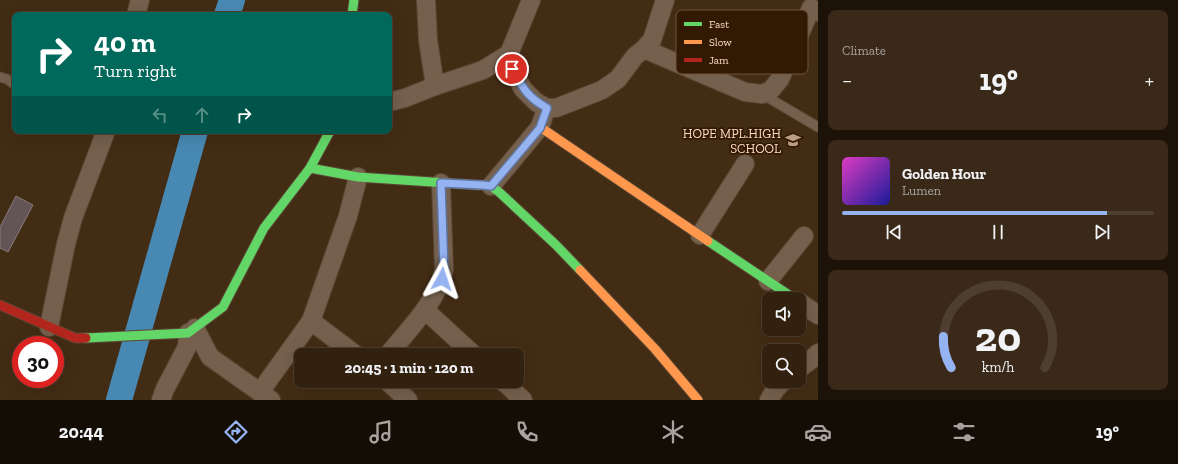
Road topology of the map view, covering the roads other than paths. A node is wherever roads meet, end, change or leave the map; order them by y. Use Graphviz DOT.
graph roads {
  1 [pos="140,0"];
  2 [pos="354,0"];
  3 [pos="426,0"];
  4 [pos="530,0"];
  5 [pos="666,0"];
  6 [pos="814,7"];
  7 [pos="137,12"];
  8 [pos="352,12"];
  9 [pos="808,20"];
  10 [pos="644,49"];
  11 [pos="509,54"];
  12 [pos="676,63"];
  13 [pos="703,74"];
  14 [pos="782,74"];
  15 [pos="0,77"];
  16 [pos="12,83"];
  17 [pos="435,86"];
  18 [pos="762,94"];
  19 [pos="392,101"];
  20 [pos="547,108"];
  21 [pos="818,127"];
  22 [pos="540,128"];
  23 [pos="105,134"];
  24 [pos="328,134"];
  25 [pos="745,164"];
  26 [pos="310,168"];
  27 [pos="358,177"];
  28 [pos="441,183"];
  29 [pos="491,186"];
  30 [pos="700,235"];
  31 [pos="804,236"];
  32 [pos="768,281"];
  33 [pos="784,292"];
  34 [pos="0,305"];
  35 [pos="425,310"];
  36 [pos="311,321"];
  37 [pos="49,327"];
  38 [pos="190,331"];
  39 [pos="347,348"];
  40 [pos="394,348"];
  41 [pos="466,348"];
  42 [pos="818,353"];
  43 [pos="806,364"];
  44 [pos="395,388"];
  45 [pos="510,388"];
  46 [pos="777,388"];
  47 [pos="267,398"];
  48 [pos="162,400"];
  49 [pos="408,400"];
  50 [pos="523,400"];
  51 [pos="698,400"];
  52 [pos="769,400"];
  1 -- 7 [label="street"];
  2 -- 8 [label="street"];
  3 -- 17 [label="street"];
  4 -- 11 [label="street"];
  5 -- 10 [label="street"];
  6 -- 9 [label="street"];
  10 -- 12 [label="street"];
  10 -- 20 [label="street"];
  11 -- 17 [label="street"];
  11 -- 20 [label="street"];
  13 -- 18 [label="street"];
  14 -- 18 [label="street"];
  15 -- 16 [label="lane"];
  17 -- 19 [label="street"];
  18 -- 21 [label="lane"];
  20 -- 22 [label="street"];
  22 -- 29 [label="street"];
  22 -- 30 [label="street"];
  23 -- 37 [label="street"];
  24 -- 26 [label="street"];
  25 -- 30 [label="street"];
  26 -- 27 [label="street"];
  26 -- 38 [label="street"];
  27 -- 28 [label="street"];
  27 -- 36 [label="street"];
  28 -- 29 [label="street"];
  28 -- 35 [label="street"];
  29 -- 51 [label="street"];
  30 -- 32 [label="street"];
  31 -- 32 [label="street"];
  32 -- 33 [label="street"];
  34 -- 37 [label="street"];
  35 -- 40 [label="street"];
  35 -- 41 [label="street"];
  36 -- 39 [label="street"];
  36 -- 47 [label="street"];
  37 -- 38 [label="street"];
  38 -- 47 [label="street"];
  38 -- 48 [label="street"];
  42 -- 43 [label="street"];
  44 -- 49 [label="street"];
  45 -- 50 [label="street"];
  46 -- 52 [label="street"];
}
